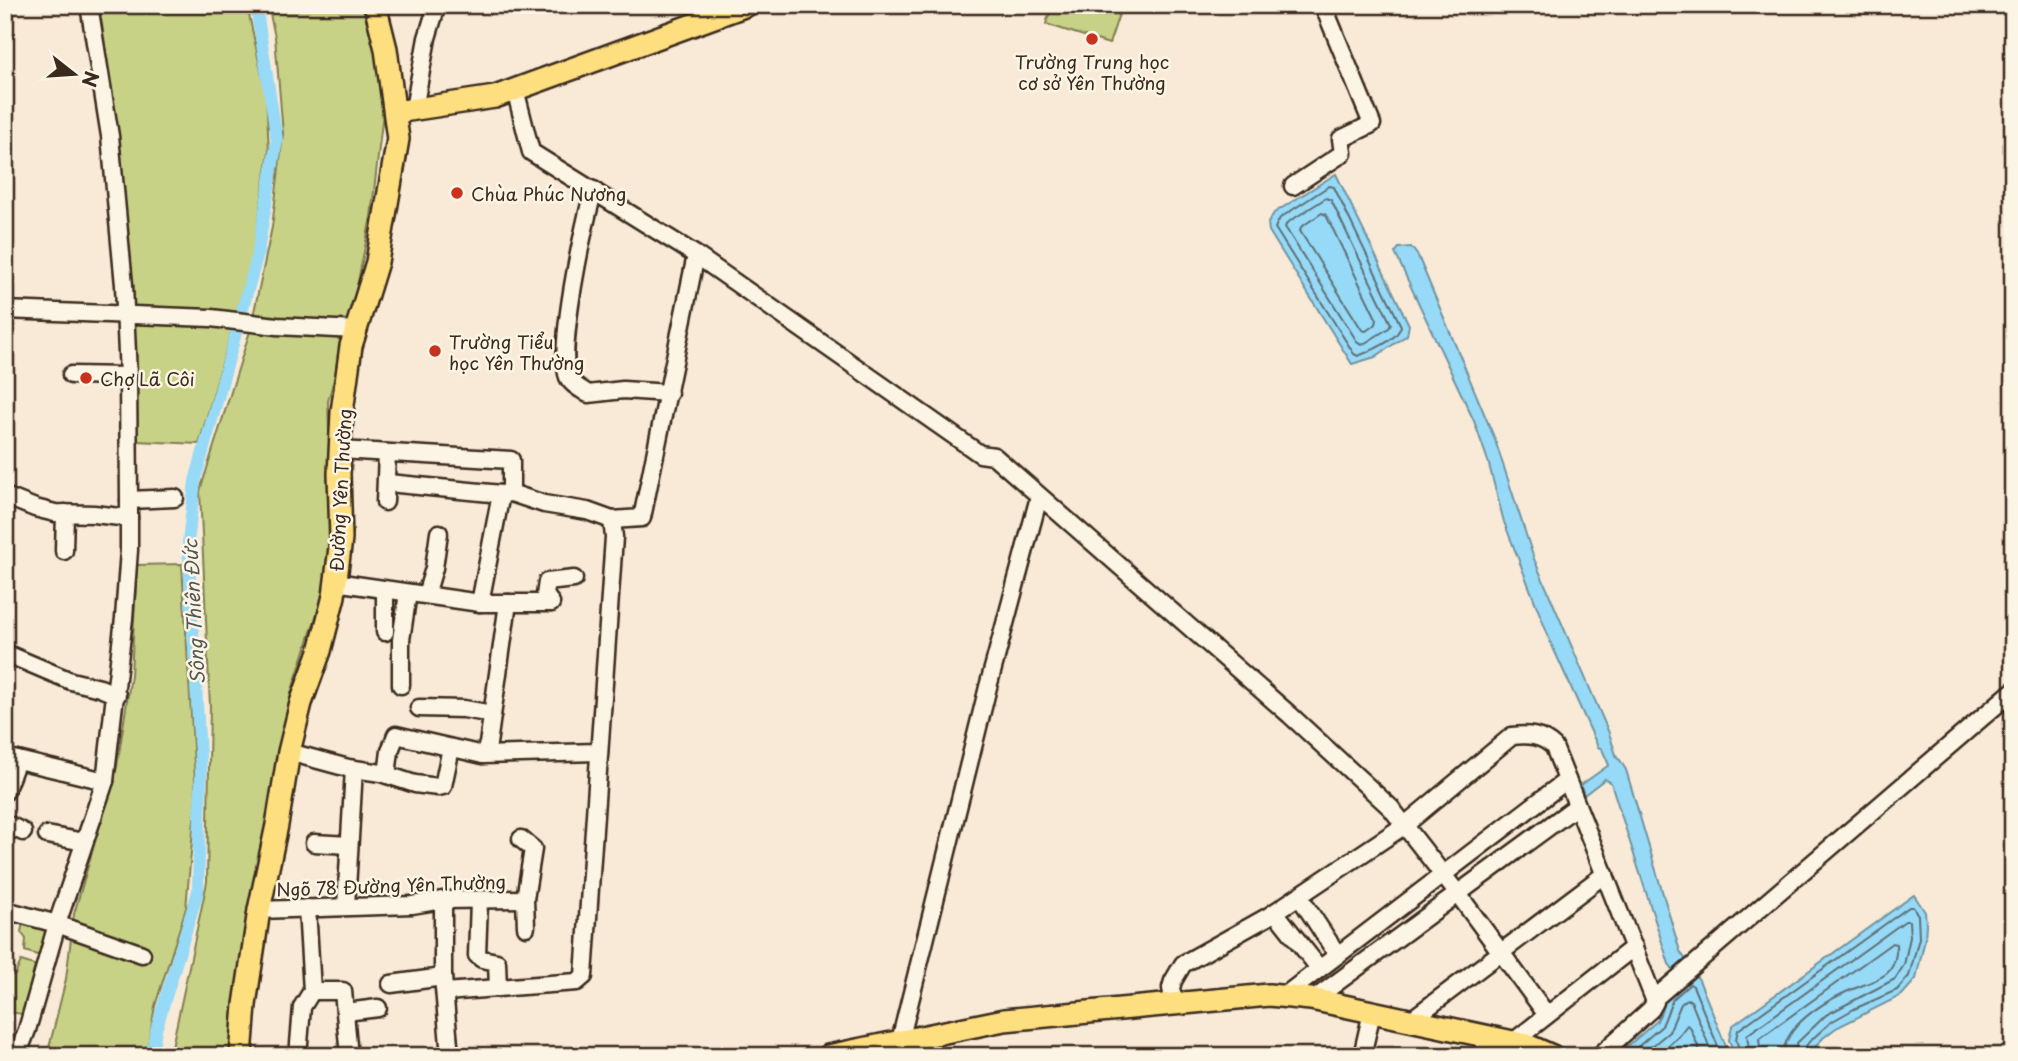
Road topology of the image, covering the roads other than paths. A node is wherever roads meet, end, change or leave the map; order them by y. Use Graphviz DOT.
graph roads {
  1 [pos="89,5"];
  2 [pos="375,5"];
  3 [pos="437,5"];
  4 [pos="747,5"];
  5 [pos="1323,5"];
  6 [pos="515,89"];
  7 [pos="405,110"];
  8 [pos="1293,186"];
  9 [pos="594,190"];
  10 [pos="696,255"];
  11 [pos="5,310"];
  12 [pos="125,314"];
  13 [pos="356,330"];
  14 [pos="71,375"];
  15 [pos="128,376"];
  16 [pos="669,393"];
  17 [pos="340,450"];
  18 [pos="387,453"];
  19 [pos="388,483"];
  20 [pos="506,494"];
  21 [pos="5,496"];
  22 [pos="1039,497"];
  23 [pos="175,498"];
  24 [pos="129,500"];
  25 [pos="385,502"];
  26 [pos="65,513"];
  27 [pos="129,518"];
  28 [pos="612,520"];
  29 [pos="439,534"];
  30 [pos="64,551"];
  31 [pos="574,579"];
  32 [pos="335,582"];
  33 [pos="385,590"];
  34 [pos="408,593"];
  35 [pos="426,595"];
  36 [pos="480,603"];
  37 [pos="508,603"];
  38 [pos="385,632"];
  39 [pos="5,653"];
  40 [pos="401,684"];
  41 [pos="2013,691"];
  42 [pos="117,695"];
  43 [pos="419,708"];
  44 [pos="492,714"];
  45 [pos="451,748"];
  46 [pos="289,752"];
  47 [pos="599,752"];
  48 [pos="483,755"];
  49 [pos="11,758"];
  50 [pos="355,769"];
  51 [pos="387,775"];
  52 [pos="1567,780"];
  53 [pos="105,781"];
  54 [pos="5,792"];
  55 [pos="1577,806"];
  56 [pos="5,823"];
  57 [pos="1405,825"];
  58 [pos="23,832"];
  59 [pos="47,835"];
  60 [pos="521,839"];
  61 [pos="84,842"];
  62 [pos="314,843"];
  63 [pos="349,845"];
  64 [pos="1443,874"];
  65 [pos="1605,874"];
  66 [pos="1458,894"];
  67 [pos="1299,896"];
  68 [pos="525,899"];
  69 [pos="443,900"];
  70 [pos="478,902"];
  71 [pos="346,906"];
  72 [pos="307,908"];
  73 [pos="5,910"];
  74 [pos="259,910"];
  75 [pos="1275,912"];
  76 [pos="57,924"];
  77 [pos="526,927"];
  78 [pos="1634,947"];
  79 [pos="1501,953"];
  80 [pos="142,954"];
  81 [pos="1338,954"];
  82 [pos="1319,968"];
  83 [pos="391,984"];
  84 [pos="444,984"];
  85 [pos="498,988"];
  86 [pos="312,991"];
  87 [pos="1284,996"];
  88 [pos="1654,999"];
  89 [pos="1313,1000"];
  90 [pos="1174,1004"];
  91 [pos="378,1009"];
  92 [pos="346,1012"];
  93 [pos="1372,1012"];
  94 [pos="1547,1015"];
  95 [pos="1411,1020"];
  96 [pos="900,1041"];
  97 [pos="1513,1042"];
  98 [pos="1484,1046"];
  99 [pos="17,1056"];
  100 [pos="241,1056"];
  101 [pos="298,1056"];
  102 [pos="349,1056"];
  103 [pos="450,1056"];
  104 [pos="828,1056"];
  105 [pos="1362,1056"];
  106 [pos="1552,1056"];
  107 [pos="1599,1056"];
  1 -- 12 [label="street"];
  2 -- 7 [label="main road, Đường Yên Thường"];
  3 -- 7 [label="street"];
  4 -- 6 [label="main road"];
  5 -- 8 [label="street"];
  6 -- 7 [label="main road"];
  6 -- 9 [label="street"];
  7 -- 13 [label="main road, Đường Yên Thường"];
  9 -- 10 [label="street"];
  9 -- 16 [label="street"];
  10 -- 16 [label="street"];
  10 -- 22 [label="street"];
  11 -- 12 [label="street"];
  12 -- 13 [label="street"];
  12 -- 15 [label="street"];
  13 -- 17 [label="main road, Đường Yên Thường"];
  14 -- 15 [label="street"];
  15 -- 24 [label="street"];
  16 -- 28 [label="street"];
  17 -- 18 [label="street"];
  17 -- 32 [label="main road, Đường Yên Thường"];
  18 -- 19 [label="street"];
  18 -- 20 [label="street"];
  19 -- 20 [label="street"];
  19 -- 25 [label="street"];
  20 -- 28 [label="street"];
  20 -- 36 [label="street"];
  21 -- 26 [label="street"];
  22 -- 57 [label="street"];
  22 -- 96 [label="street"];
  23 -- 24 [label="street"];
  24 -- 27 [label="street"];
  26 -- 27 [label="street"];
  26 -- 30 [label="street"];
  27 -- 42 [label="street"];
  28 -- 47 [label="street"];
  29 -- 35 [label="street"];
  31 -- 37 [label="street"];
  32 -- 33 [label="street"];
  32 -- 46 [label="main road, Đường Yên Thường"];
  33 -- 34 [label="street"];
  33 -- 38 [label="street"];
  34 -- 35 [label="street"];
  34 -- 40 [label="street"];
  35 -- 36 [label="street"];
  36 -- 37 [label="street"];
  37 -- 44 [label="street"];
  39 -- 42 [label="street"];
  41 -- 88 [label="street"];
  42 -- 53 [label="street"];
  43 -- 44 [label="street"];
  44 -- 48 [label="street"];
  45 -- 48 [label="street"];
  45 -- 51 [label="street"];
  45 -- 51 [label="street"];
  46 -- 50 [label="street"];
  46 -- 74 [label="main road, Đường Yên Thường"];
  47 -- 48 [label="street"];
  47 -- 85 [label="street"];
  49 -- 53 [label="street"];
  49 -- 54 [label="street"];
  50 -- 51 [label="street"];
  50 -- 63 [label="street"];
  52 -- 55 [label="street"];
  52 -- 57 [label="street"];
  52 -- 64 [label="street"];
  53 -- 61 [label="street"];
  55 -- 65 [label="street"];
  55 -- 66 [label="street"];
  56 -- 58 [label="street"];
  57 -- 64 [label="street"];
  57 -- 67 [label="street"];
  59 -- 61 [label="street"];
  60 -- 68 [label="street"];
  61 -- 76 [label="street"];
  62 -- 63 [label="street"];
  63 -- 71 [label="street"];
  64 -- 66 [label="street"];
  64 -- 81 [label="street"];
  65 -- 78 [label="street"];
  65 -- 79 [label="street"];
  66 -- 79 [label="street"];
  66 -- 89 [label="street"];
  67 -- 75 [label="street"];
  67 -- 81 [label="street"];
  68 -- 70 [label="street, Ngõ 78 Đường Yên Thường"];
  68 -- 77 [label="street"];
  69 -- 70 [label="street, Ngõ 78 Đường Yên Thường"];
  69 -- 71 [label="street, Ngõ 78 Đường Yên Thường"];
  69 -- 84 [label="street"];
  70 -- 85 [label="street"];
  71 -- 72 [label="street, Ngõ 78 Đường Yên Thường"];
  72 -- 74 [label="street, Ngõ 78 Đường Yên Thường"];
  72 -- 86 [label="street"];
  73 -- 76 [label="street"];
  74 -- 100 [label="main road, Đường Yên Thường"];
  75 -- 82 [label="street"];
  75 -- 90 [label="street"];
  76 -- 80 [label="street"];
  76 -- 99 [label="street"];
  78 -- 88 [label="street"];
  78 -- 94 [label="street"];
  79 -- 94 [label="street"];
  79 -- 95 [label="street"];
  81 -- 82 [label="street"];
  82 -- 87 [label="street"];
  83 -- 84 [label="street"];
  84 -- 85 [label="street"];
  84 -- 103 [label="street"];
  86 -- 92 [label="street"];
  86 -- 101 [label="street"];
  87 -- 89 [label="main road"];
  87 -- 90 [label="main road"];
  88 -- 107 [label="street"];
  89 -- 93 [label="main road"];
  90 -- 96 [label="main road"];
  91 -- 92 [label="street"];
  92 -- 102 [label="street"];
  93 -- 95 [label="main road"];
  93 -- 105 [label="street"];
  94 -- 97 [label="street"];
  95 -- 98 [label="main road"];
  96 -- 104 [label="main road"];
  97 -- 98 [label="main road"];
  97 -- 106 [label="main road"];
}
